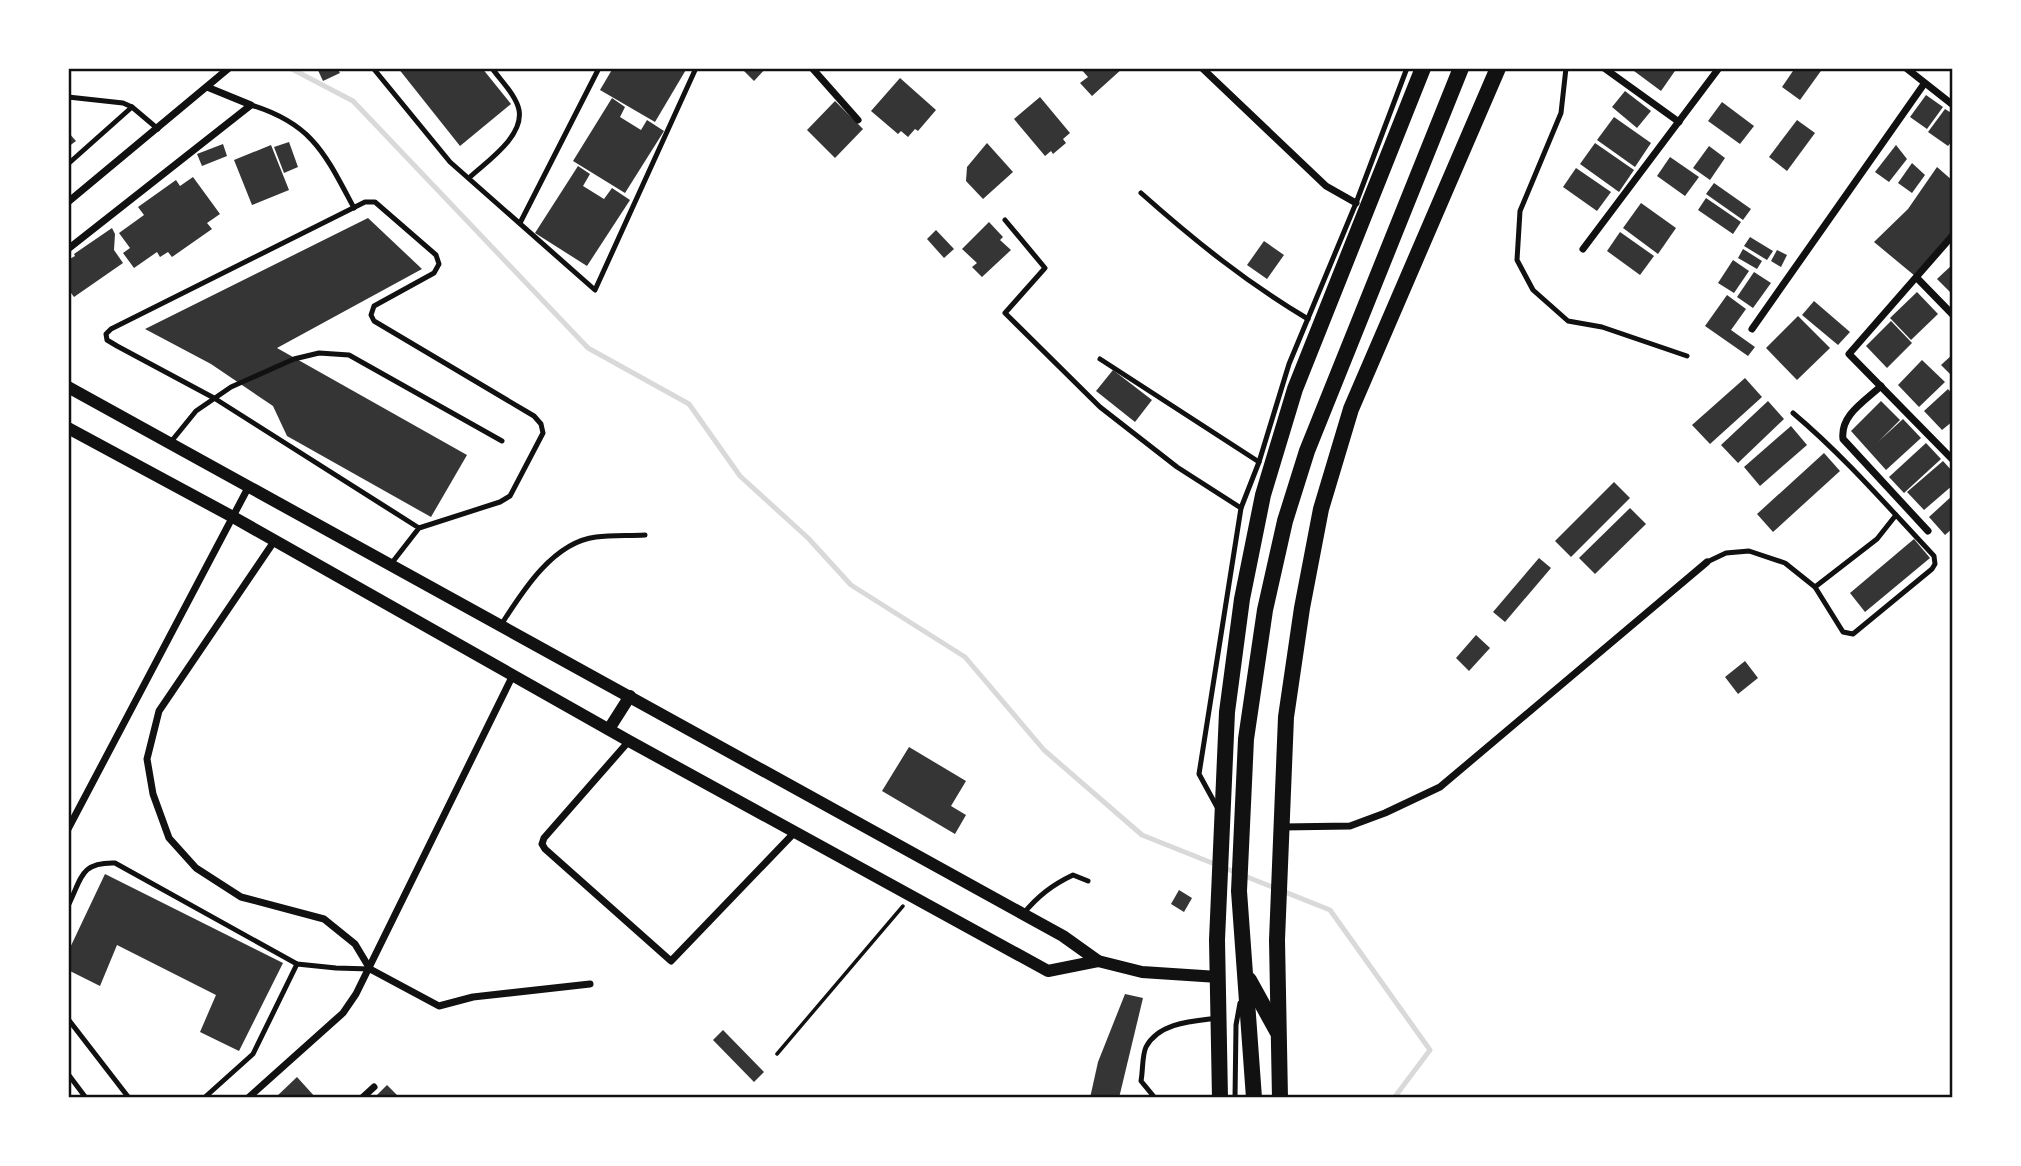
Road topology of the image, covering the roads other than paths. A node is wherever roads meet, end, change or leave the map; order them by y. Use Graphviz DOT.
graph roads {
  1 [pos="229,68"];
  2 [pos="373,68"];
  3 [pos="492,68"];
  4 [pos="599,68"];
  5 [pos="696,68"];
  6 [pos="812,68"];
  7 [pos="1202,68"];
  8 [pos="1406,68"];
  9 [pos="1423,68"];
  10 [pos="1461,68"];
  11 [pos="1498,68"];
  12 [pos="1566,68"];
  13 [pos="1604,68"];
  14 [pos="1719,68"];
  15 [pos="1906,68"];
  16 [pos="1924,84"];
  17 [pos="207,87"];
  18 [pos="68,97"];
  19 [pos="251,105"];
  20 [pos="1953,105"];
  21 [pos="132,107"];
  22 [pos="858,120"];
  23 [pos="1679,122"];
  24 [pos="158,129"];
  25 [pos="68,164"];
  26 [pos="469,178"];
  27 [pos="1141,194"];
  28 [pos="68,202"];
  29 [pos="1356,203"];
  30 [pos="354,208"];
  31 [pos="1005,220"];
  32 [pos="520,223"];
  33 [pos="1953,235"];
  34 [pos="68,248"];
  35 [pos="1583,249"];
  36 [pos="1917,278"];
  37 [pos="1953,315"];
  38 [pos="1308,319"];
  39 [pos="1752,329"];
  40 [pos="1687,356"];
  41 [pos="1100,359"];
  42 [pos="1881,386"];
  43 [pos="68,387"];
  44 [pos="214,398"];
  45 [pos="1793,413"];
  46 [pos="68,428"];
  47 [pos="502,441"];
  48 [pos="170,443"];
  49 [pos="1953,460"];
  50 [pos="1259,462"];
  51 [pos="249,485"];
  52 [pos="1241,508"];
  53 [pos="1896,515"];
  54 [pos="233,517"];
  55 [pos="419,528"];
  56 [pos="1928,531"];
  57 [pos="645,535"];
  58 [pos="275,540"];
  59 [pos="1707,562"];
  60 [pos="391,564"];
  61 [pos="1815,587"];
  62 [pos="501,625"];
  63 [pos="513,675"];
  64 [pos="629,696"];
  65 [pos="608,729"];
  66 [pos="629,741"];
  67 [pos="1222,816"];
  68 [pos="1282,827"];
  69 [pos="68,829"];
  70 [pos="795,832"];
  71 [pos="1088,881"];
  72 [pos="68,905"];
  73 [pos="1023,914"];
  74 [pos="1098,961"];
  75 [pos="298,964"];
  76 [pos="370,969"];
  77 [pos="1246,975"];
  78 [pos="1218,977"];
  79 [pos="590,984"];
  80 [pos="1218,1018"];
  81 [pos="68,1019"];
  82 [pos="1278,1032"];
  83 [pos="68,1074"];
  84 [pos="374,1087"];
  85 [pos="86,1098"];
  86 [pos="129,1098"];
  87 [pos="204,1098"];
  88 [pos="248,1098"];
  89 [pos="362,1098"];
  90 [pos="1155,1098"];
  91 [pos="1220,1098"];
  92 [pos="1235,1098"];
  93 [pos="1254,1098"];
  94 [pos="1280,1098"];
  1 -- 17 [label="street"];
  2 -- 26 [label="lane"];
  3 -- 26 [label="lane"];
  4 -- 32 [label="lane"];
  5 -- 32 [label="lane"];
  6 -- 22 [label="street"];
  7 -- 29 [label="street"];
  8 -- 29 [label="lane"];
  9 -- 67 [label="highway"];
  10 -- 77 [label="highway"];
  11 -- 68 [label="highway"];
  12 -- 40 [label="lane"];
  13 -- 23 [label="street"];
  14 -- 23 [label="street"];
  15 -- 16 [label="street"];
  16 -- 20 [label="street"];
  16 -- 39 [label="street"];
  17 -- 19 [label="street"];
  17 -- 24 [label="street"];
  18 -- 21 [label="lane"];
  19 -- 30 [label="lane"];
  19 -- 34 [label="street"];
  21 -- 24 [label="lane"];
  21 -- 25 [label="lane"];
  23 -- 35 [label="street"];
  24 -- 28 [label="street"];
  26 -- 32 [label="lane"];
  27 -- 38 [label="lane"];
  29 -- 38 [label="lane"];
  30 -- 44 [label="lane"];
  30 -- 55 [label="lane"];
  31 -- 52 [label="lane"];
  33 -- 36 [label="street"];
  36 -- 37 [label="street"];
  36 -- 42 [label="street"];
  38 -- 50 [label="lane"];
  41 -- 50 [label="lane"];
  42 -- 49 [label="street"];
  42 -- 56 [label="street"];
  43 -- 48 [label="street"];
  44 -- 47 [label="lane"];
  44 -- 48 [label="lane"];
  44 -- 55 [label="lane"];
  45 -- 53 [label="lane"];
  46 -- 54 [label="street"];
  48 -- 51 [label="street"];
  50 -- 52 [label="lane"];
  51 -- 54 [label="street"];
  51 -- 60 [label="street"];
  52 -- 67 [label="lane"];
  53 -- 61 [label="lane"];
  53 -- 61 [label="lane"];
  54 -- 58 [label="street"];
  54 -- 69 [label="street"];
  55 -- 60 [label="lane"];
  57 -- 62 [label="lane"];
  58 -- 63 [label="street"];
  58 -- 76 [label="street"];
  59 -- 61 [label="lane"];
  59 -- 68 [label="street"];
  60 -- 62 [label="street"];
  62 -- 64 [label="street"];
  63 -- 65 [label="street"];
  63 -- 76 [label="street"];
  64 -- 65 [label="street"];
  64 -- 73 [label="street"];
  65 -- 66 [label="street"];
  66 -- 70 [label="street"];
  66 -- 70 [label="street"];
  67 -- 78 [label="highway"];
  68 -- 82 [label="highway"];
  70 -- 74 [label="street"];
  71 -- 73 [label="lane"];
  72 -- 75 [label="lane"];
  73 -- 74 [label="street"];
  74 -- 78 [label="street"];
  75 -- 76 [label="lane"];
  75 -- 87 [label="lane"];
  76 -- 79 [label="street"];
  76 -- 88 [label="street"];
  77 -- 82 [label="highway"];
  77 -- 92 [label="lane"];
  77 -- 93 [label="highway"];
  78 -- 80 [label="highway"];
  80 -- 90 [label="lane"];
  80 -- 91 [label="highway"];
  81 -- 86 [label="lane"];
  82 -- 94 [label="highway"];
  83 -- 85 [label="lane"];
  84 -- 89 [label="street"];
}
